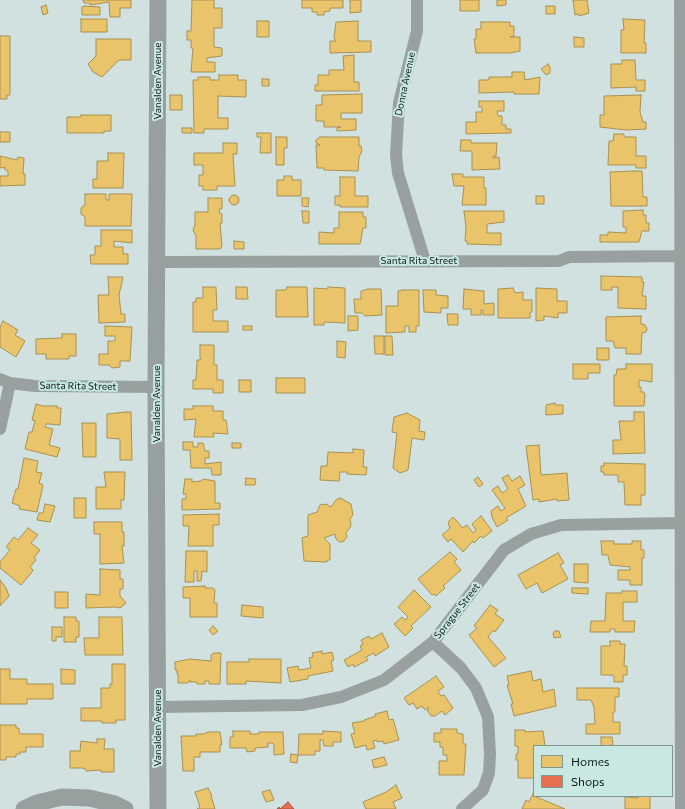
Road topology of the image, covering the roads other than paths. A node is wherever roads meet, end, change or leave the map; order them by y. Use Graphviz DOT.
graph roads {
  1 [pos="158,0"];
  2 [pos="418,0"];
  3 [pos="680,0"];
  4 [pos="682,14"];
  5 [pos="679,256"];
  6 [pos="425,261"];
  7 [pos="158,262"];
  8 [pos="5,381"];
  9 [pos="156,387"];
  10 [pos="0,429"];
  11 [pos="680,523"];
  12 [pos="433,642"];
  13 [pos="158,707"];
  14 [pos="24,809"];
  15 [pos="125,809"];
  16 [pos="158,809"];
  17 [pos="462,809"];
  18 [pos="681,809"];
  1 -- 7 [label="main road, Vanalden Avenue"];
  2 -- 6 [label="street, Donna Avenue"];
  3 -- 4 [label="street"];
  4 -- 5 [label="street"];
  5 -- 6 [label="street, Santa Rita Street"];
  5 -- 11 [label="street"];
  6 -- 7 [label="street, Santa Rita Street"];
  7 -- 9 [label="main road, Vanalden Avenue"];
  8 -- 9 [label="street, Santa Rita Street"];
  8 -- 10 [label="street"];
  9 -- 13 [label="main road, Vanalden Avenue"];
  11 -- 12 [label="street, Sprague Street"];
  11 -- 18 [label="street"];
  12 -- 13 [label="street, Sprague Street"];
  12 -- 17 [label="street"];
  13 -- 16 [label="main road, Vanalden Avenue"];
  14 -- 15 [label="main road"];
}
